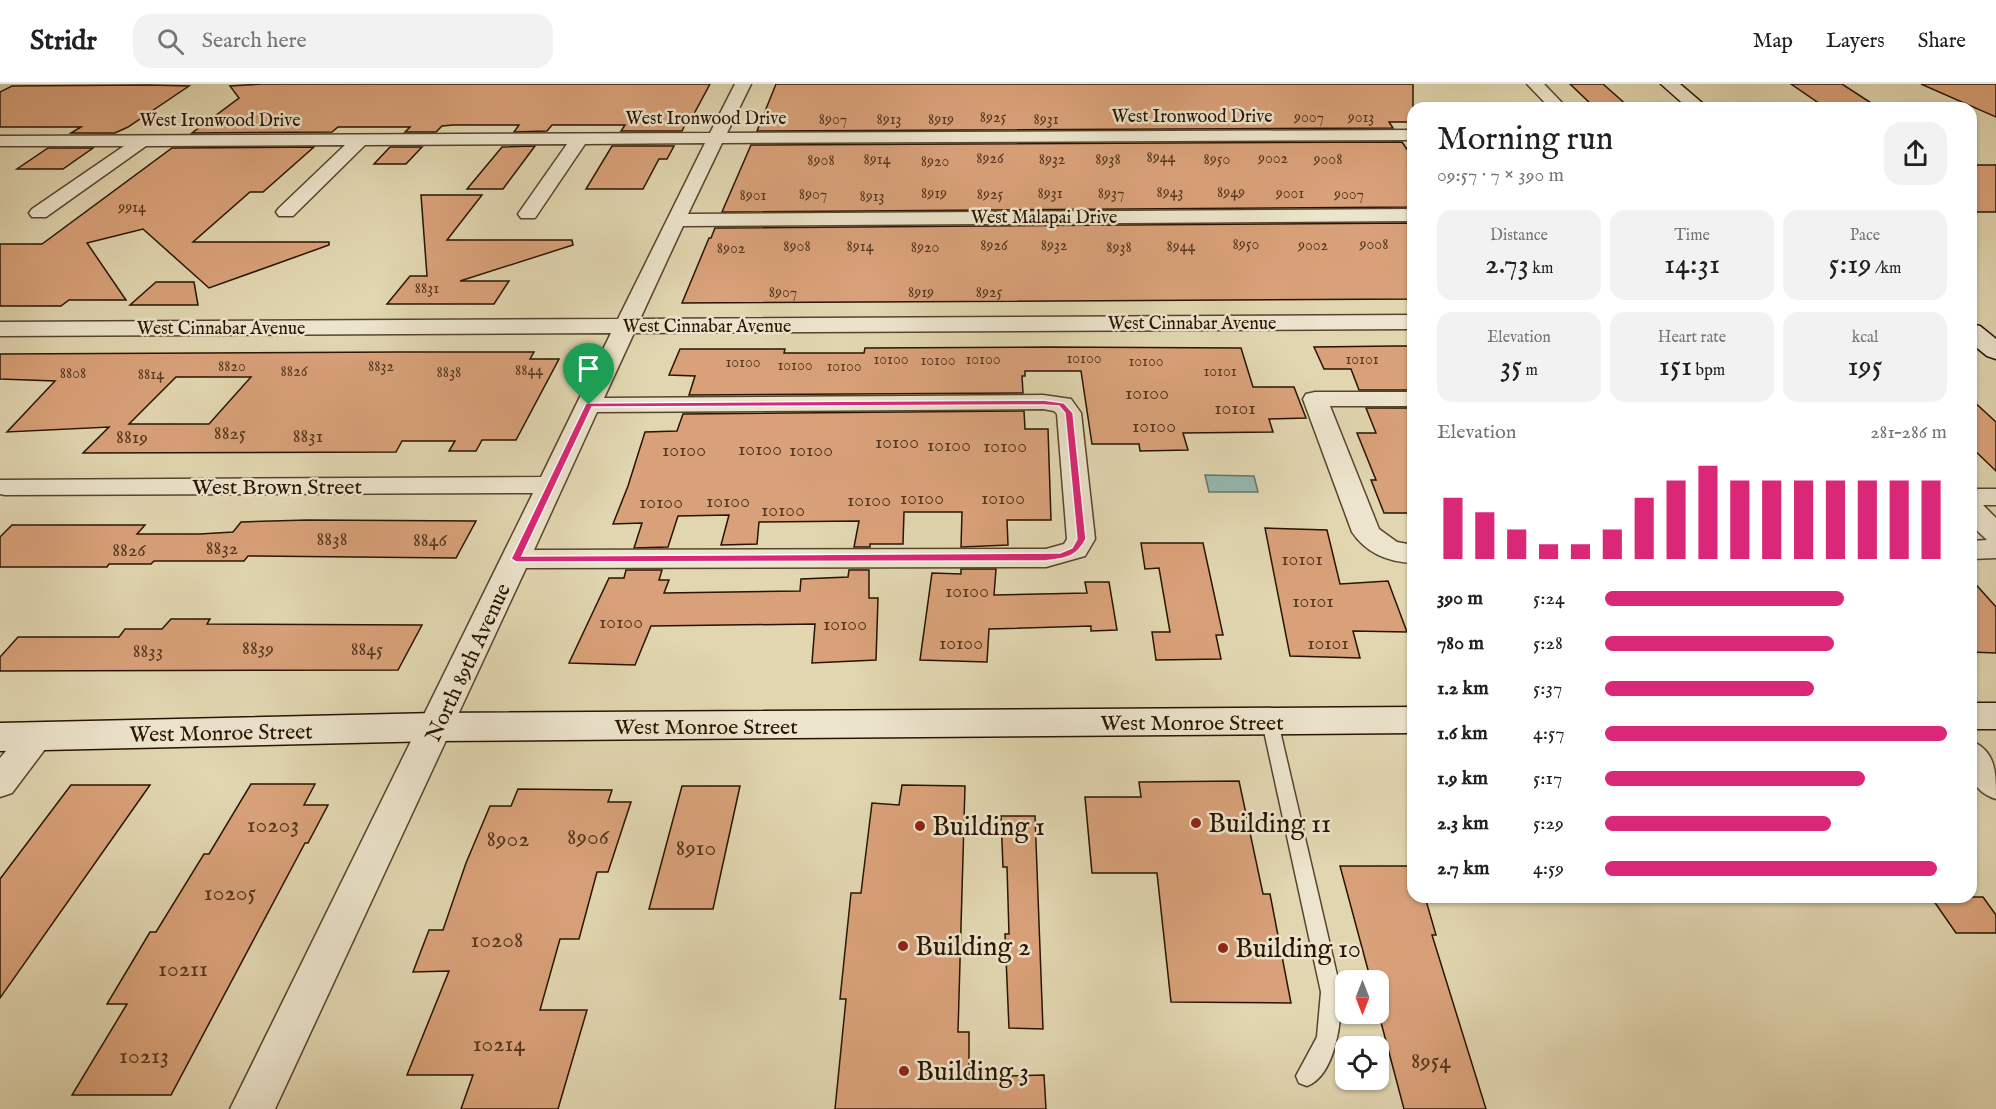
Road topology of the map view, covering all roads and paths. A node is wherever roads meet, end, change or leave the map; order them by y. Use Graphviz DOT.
graph roads {
  1 [pos="743,84"];
  2 [pos="1535,84"];
  3 [pos="1670,84"];
  4 [pos="1553,102"];
  5 [pos="1692,102"];
  6 [pos="1407,135"];
  7 [pos="580,138"];
  8 [pos="716,138"];
  9 [pos="361,139"];
  10 [pos="143,140"];
  11 [pos="0,141"];
  12 [pos="286,212"];
  13 [pos="39,213"];
  14 [pos="528,214"];
  15 [pos="1407,215"];
  16 [pos="676,220"];
  17 [pos="1407,321"];
  18 [pos="626,327"];
  19 [pos="0,329"];
  20 [pos="1977,336"];
  21 [pos="1996,351"];
  22 [pos="1407,399"];
  23 [pos="589,405"];
  24 [pos="550,485"];
  25 [pos="5,487"];
  26 [pos="1977,497"];
  27 [pos="1996,497"];
  28 [pos="1977,515"];
  29 [pos="1996,534"];
  30 [pos="1996,549"];
  31 [pos="1977,550"];
  32 [pos="1407,554"];
  33 [pos="516,559"];
  34 [pos="1996,716"];
  35 [pos="1977,717"];
  36 [pos="1407,720"];
  37 [pos="1270,722"];
  38 [pos="436,727"];
  39 [pos="0,736"];
  40 [pos="38,736"];
  41 [pos="1977,761"];
  42 [pos="0,783"];
  43 [pos="1996,785"];
  44 [pos="1307,1076"];
  45 [pos="252,1109"];
  1 -- 8 [label="street, North 89th Avenue"];
  2 -- 4 [label="street"];
  3 -- 5 [label="street"];
  6 -- 8 [label="street, West Ironwood Drive"];
  7 -- 8 [label="street, West Ironwood Drive"];
  7 -- 9 [label="street, West Ironwood Drive"];
  7 -- 14 [label="street"];
  8 -- 16 [label="street, North 89th Avenue"];
  9 -- 10 [label="street, West Ironwood Drive"];
  9 -- 12 [label="street"];
  10 -- 11 [label="street, West Ironwood Drive"];
  10 -- 13 [label="street"];
  15 -- 16 [label="street, West Malapai Drive"];
  16 -- 18 [label="street, North 89th Avenue"];
  17 -- 18 [label="street, West Cinnabar Avenue"];
  18 -- 19 [label="street, West Cinnabar Avenue"];
  18 -- 23 [label="street, North 89th Avenue"];
  20 -- 21 [label="street"];
  22 -- 32 [label="street"];
  23 -- 24 [label="street, North 89th Avenue"];
  23 -- 33 [label="street"];
  24 -- 25 [label="street, West Brown Street"];
  24 -- 33 [label="street, North 89th Avenue"];
  26 -- 27 [label="street"];
  28 -- 29 [label="street"];
  30 -- 31 [label="street"];
  33 -- 38 [label="street, North 89th Avenue"];
  34 -- 35 [label="street"];
  36 -- 37 [label="street, West Monroe Street"];
  37 -- 38 [label="street, West Monroe Street"];
  37 -- 44 [label="lane"];
  38 -- 40 [label="street, West Monroe Street"];
  38 -- 45 [label="street, North 89th Avenue"];
  39 -- 40 [label="street, West Monroe Street"];
  40 -- 42 [label="street"];
  41 -- 43 [label="street"];
}
